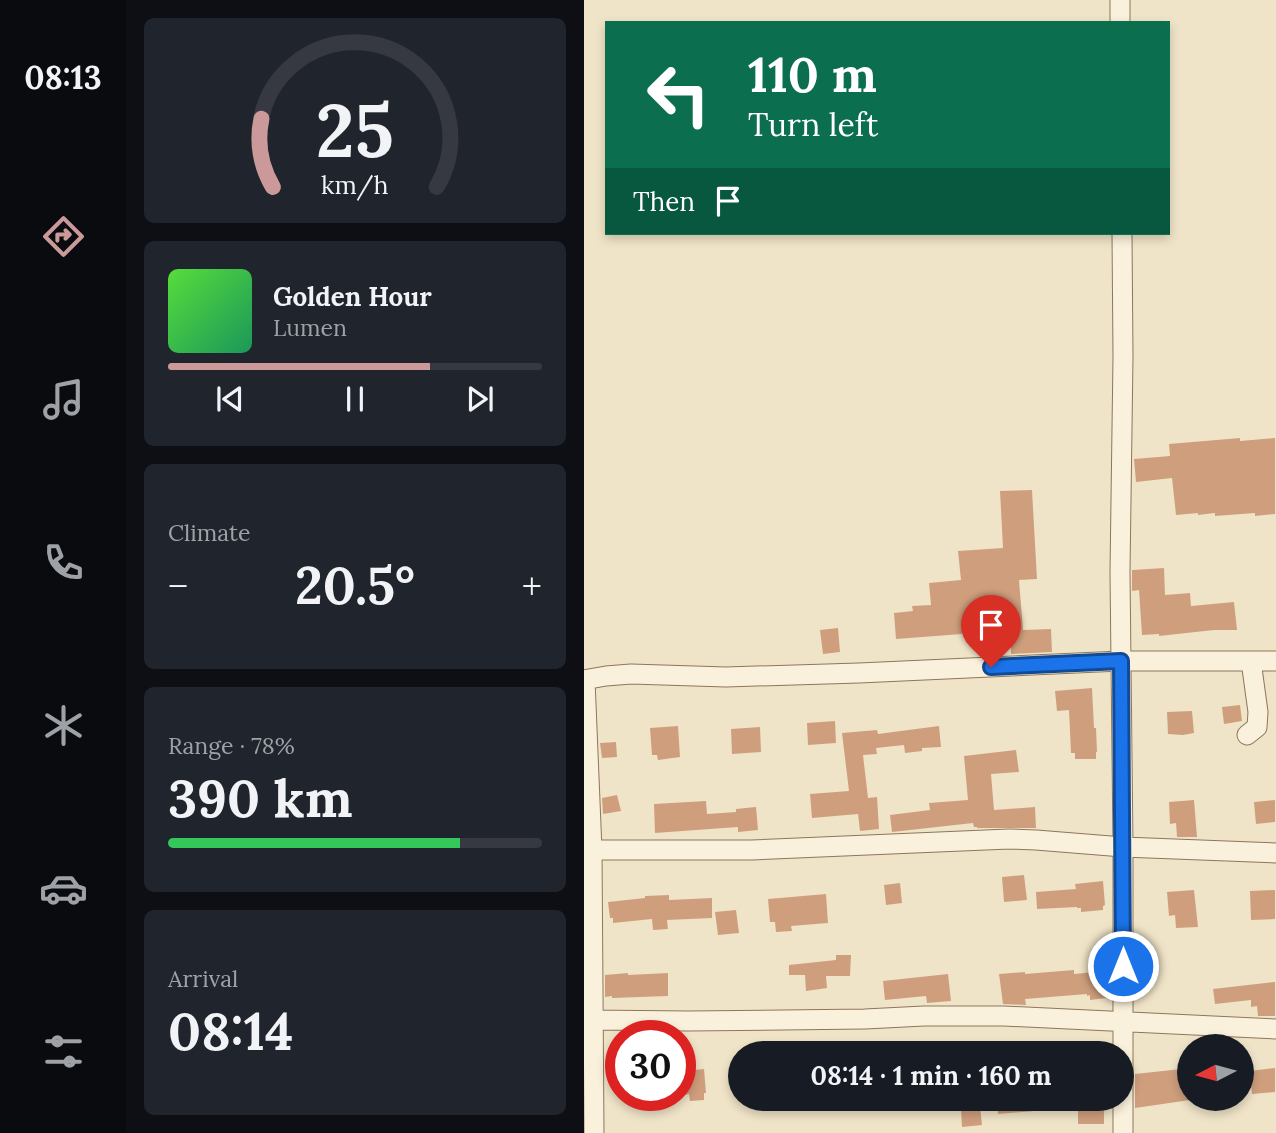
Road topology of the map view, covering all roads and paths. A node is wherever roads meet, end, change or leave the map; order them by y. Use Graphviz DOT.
graph roads {
  1 [pos="1120,0"];
  2 [pos="1120,21"];
  3 [pos="1122,235"];
  4 [pos="1121,661"];
  5 [pos="1251,661"];
  6 [pos="1275,661"];
  7 [pos="585,680"];
  8 [pos="1247,735"];
  9 [pos="1124,847"];
  10 [pos="588,850"];
  11 [pos="1275,853"];
  12 [pos="593,1020"];
  13 [pos="1124,1021"];
  14 [pos="1275,1029"];
  15 [pos="594,1133"];
  16 [pos="1123,1133"];
  1 -- 2 [label="street"];
  3 -- 4 [label="street"];
  4 -- 5 [label="street"];
  4 -- 7 [label="street"];
  4 -- 9 [label="street"];
  5 -- 6 [label="street"];
  5 -- 8 [label="street"];
  7 -- 10 [label="street"];
  9 -- 10 [label="street"];
  9 -- 11 [label="street"];
  9 -- 13 [label="street"];
  10 -- 12 [label="street"];
  12 -- 13 [label="street"];
  12 -- 15 [label="street"];
  13 -- 14 [label="street"];
  13 -- 16 [label="street"];
}
